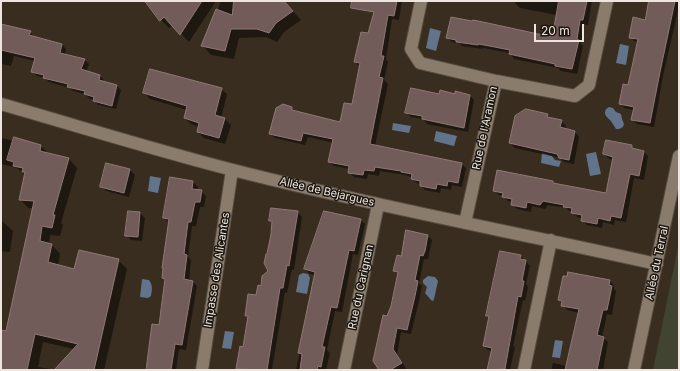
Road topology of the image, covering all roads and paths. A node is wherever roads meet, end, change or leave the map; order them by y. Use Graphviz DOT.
graph roads {
  1 [pos="421,1"];
  2 [pos="607,1"];
  3 [pos="496,81"];
  4 [pos="1,104"];
  5 [pos="679,156"];
  6 [pos="232,170"];
  7 [pos="378,205"];
  8 [pos="466,223"];
  9 [pos="551,240"];
  10 [pos="656,264"];
  11 [pos="202,370"];
  12 [pos="344,370"];
  13 [pos="524,370"];
  14 [pos="634,370"];
  1 -- 3 [label="street, Rue de l'Aramon"];
  2 -- 3 [label="street"];
  3 -- 8 [label="street, Rue de l'Aramon"];
  4 -- 6 [label="street, Allée de Bejargues"];
  5 -- 10 [label="street, Allée du Terral"];
  6 -- 7 [label="street, Allée de Bejargues"];
  6 -- 11 [label="street, Impasse des Alicantes"];
  7 -- 8 [label="street, Allée de Bejargues"];
  7 -- 12 [label="street, Rue du Carignan"];
  8 -- 9 [label="street, Allée de Bejargues"];
  9 -- 10 [label="street, Allée de Bejargues"];
  9 -- 13 [label="street"];
  10 -- 14 [label="street, Allée du Terral"];
}
